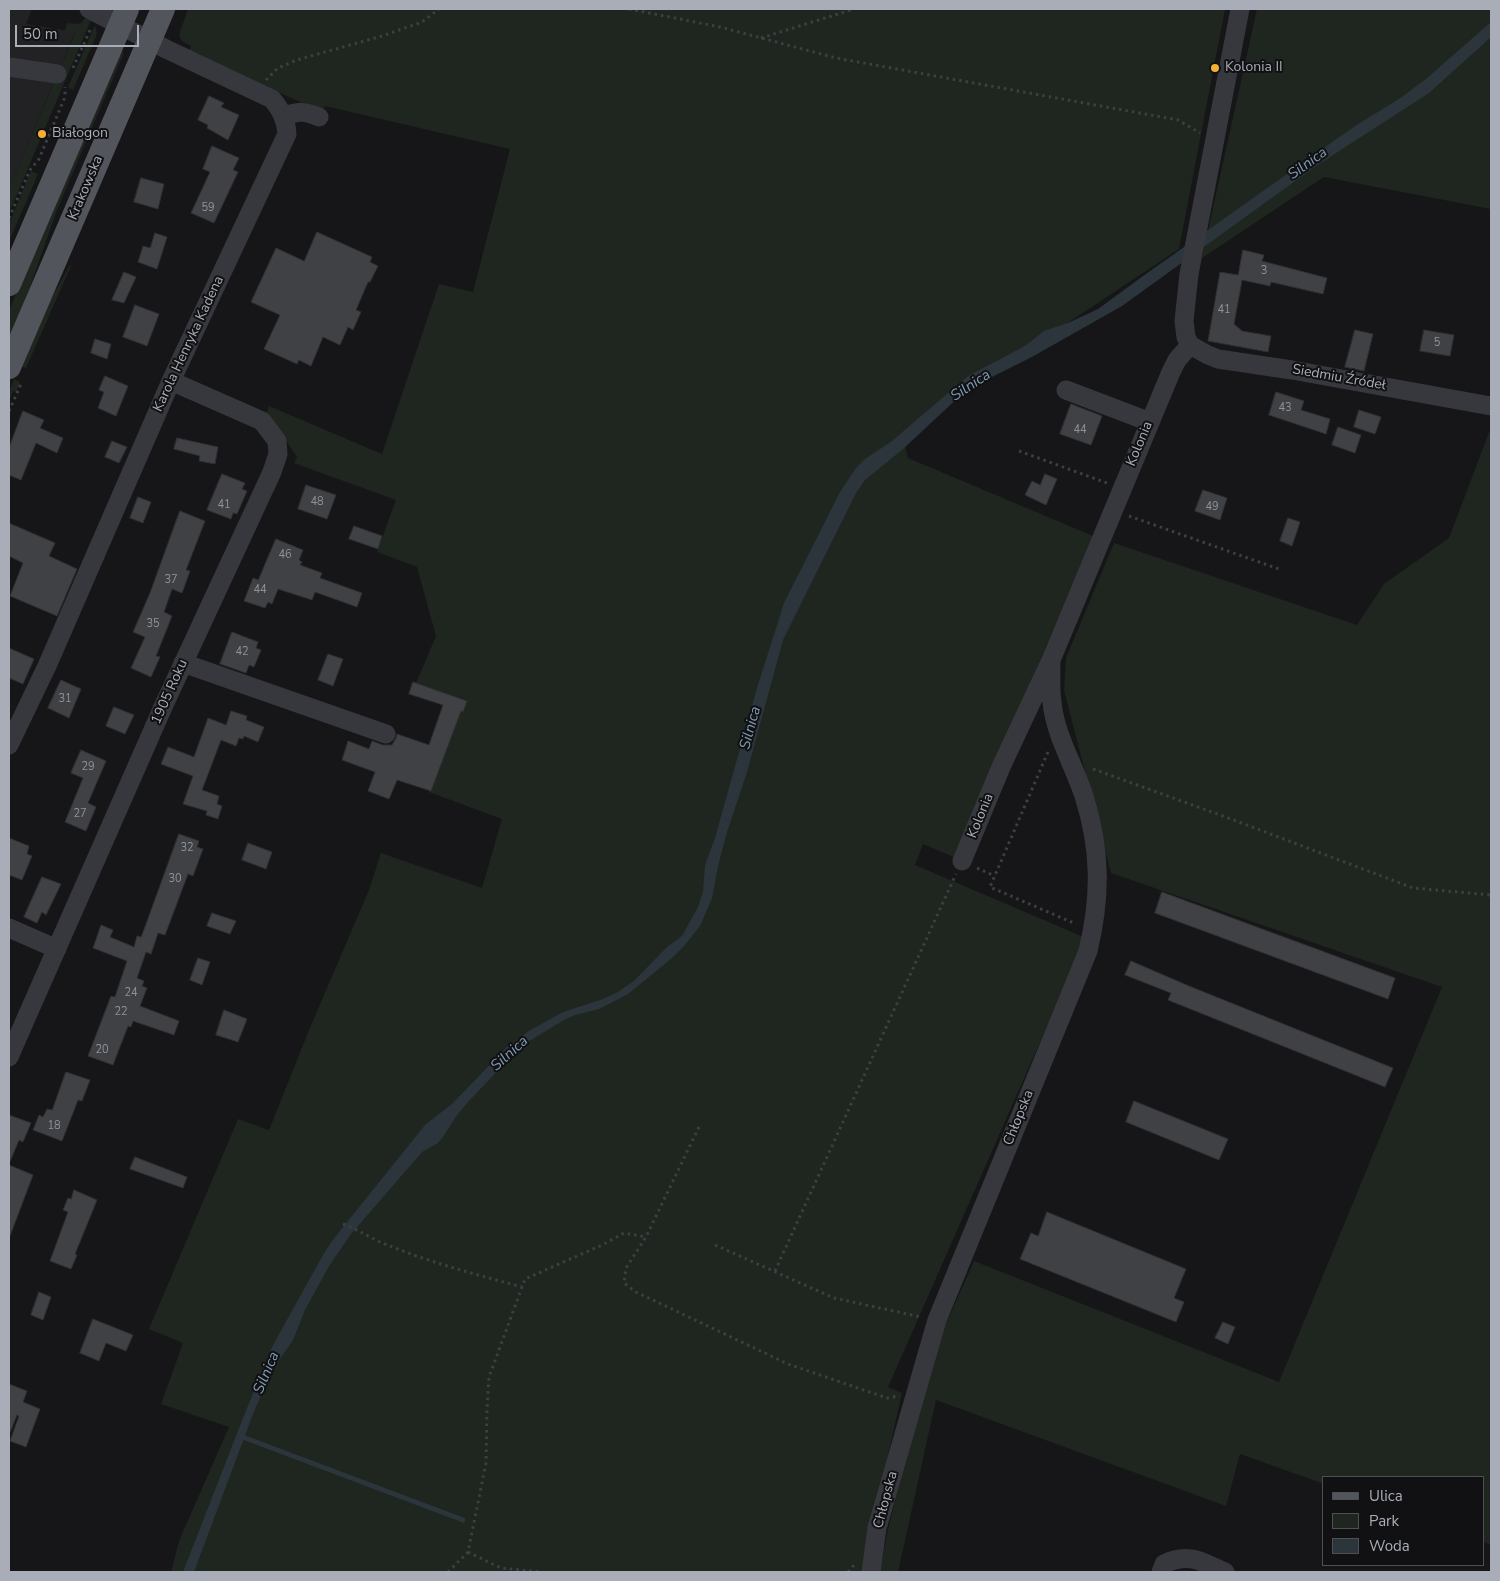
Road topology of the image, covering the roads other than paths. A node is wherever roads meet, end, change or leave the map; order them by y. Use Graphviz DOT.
graph roads {
  1 [pos="89,9"];
  2 [pos="163,9"];
  3 [pos="1240,9"];
  4 [pos="124,16"];
  5 [pos="149,41"];
  6 [pos="9,67"];
  7 [pos="57,74"];
  8 [pos="284,116"];
  9 [pos="320,117"];
  10 [pos="9,284"];
  11 [pos="1190,345"];
  12 [pos="9,368"];
  13 [pos="172,381"];
  14 [pos="1066,390"];
  15 [pos="1491,406"];
  16 [pos="1150,422"];
  17 [pos="1051,660"];
  18 [pos="183,663"];
  19 [pos="386,734"];
  20 [pos="9,745"];
  21 [pos="962,861"];
  22 [pos="9,928"];
  23 [pos="57,949"];
  24 [pos="9,1057"];
  25 [pos="871,1572"];
  26 [pos="1161,1572"];
  27 [pos="1225,1572"];
  1 -- 4 [label="street"];
  2 -- 5 [label="main road, Krakowska"];
  3 -- 11 [label="street"];
  4 -- 5 [label="street"];
  4 -- 10 [label="main road"];
  5 -- 8 [label="street"];
  5 -- 12 [label="main road, Krakowska"];
  6 -- 7 [label="street"];
  8 -- 9 [label="street"];
  8 -- 13 [label="street, Karola Henryka Kadena"];
  11 -- 15 [label="street, Siedmiu Źródeł"];
  11 -- 16 [label="street, Kolonia"];
  13 -- 18 [label="street, 1905 Roku"];
  13 -- 20 [label="street, Karola Henryka Kadena"];
  14 -- 16 [label="street"];
  16 -- 17 [label="street, Kolonia"];
  17 -- 21 [label="street, Kolonia"];
  17 -- 25 [label="street, Chłopska"];
  18 -- 19 [label="street"];
  18 -- 23 [label="street, 1905 Roku"];
  22 -- 23 [label="street"];
  23 -- 24 [label="street, 1905 Roku"];
  26 -- 27 [label="street"];
}
